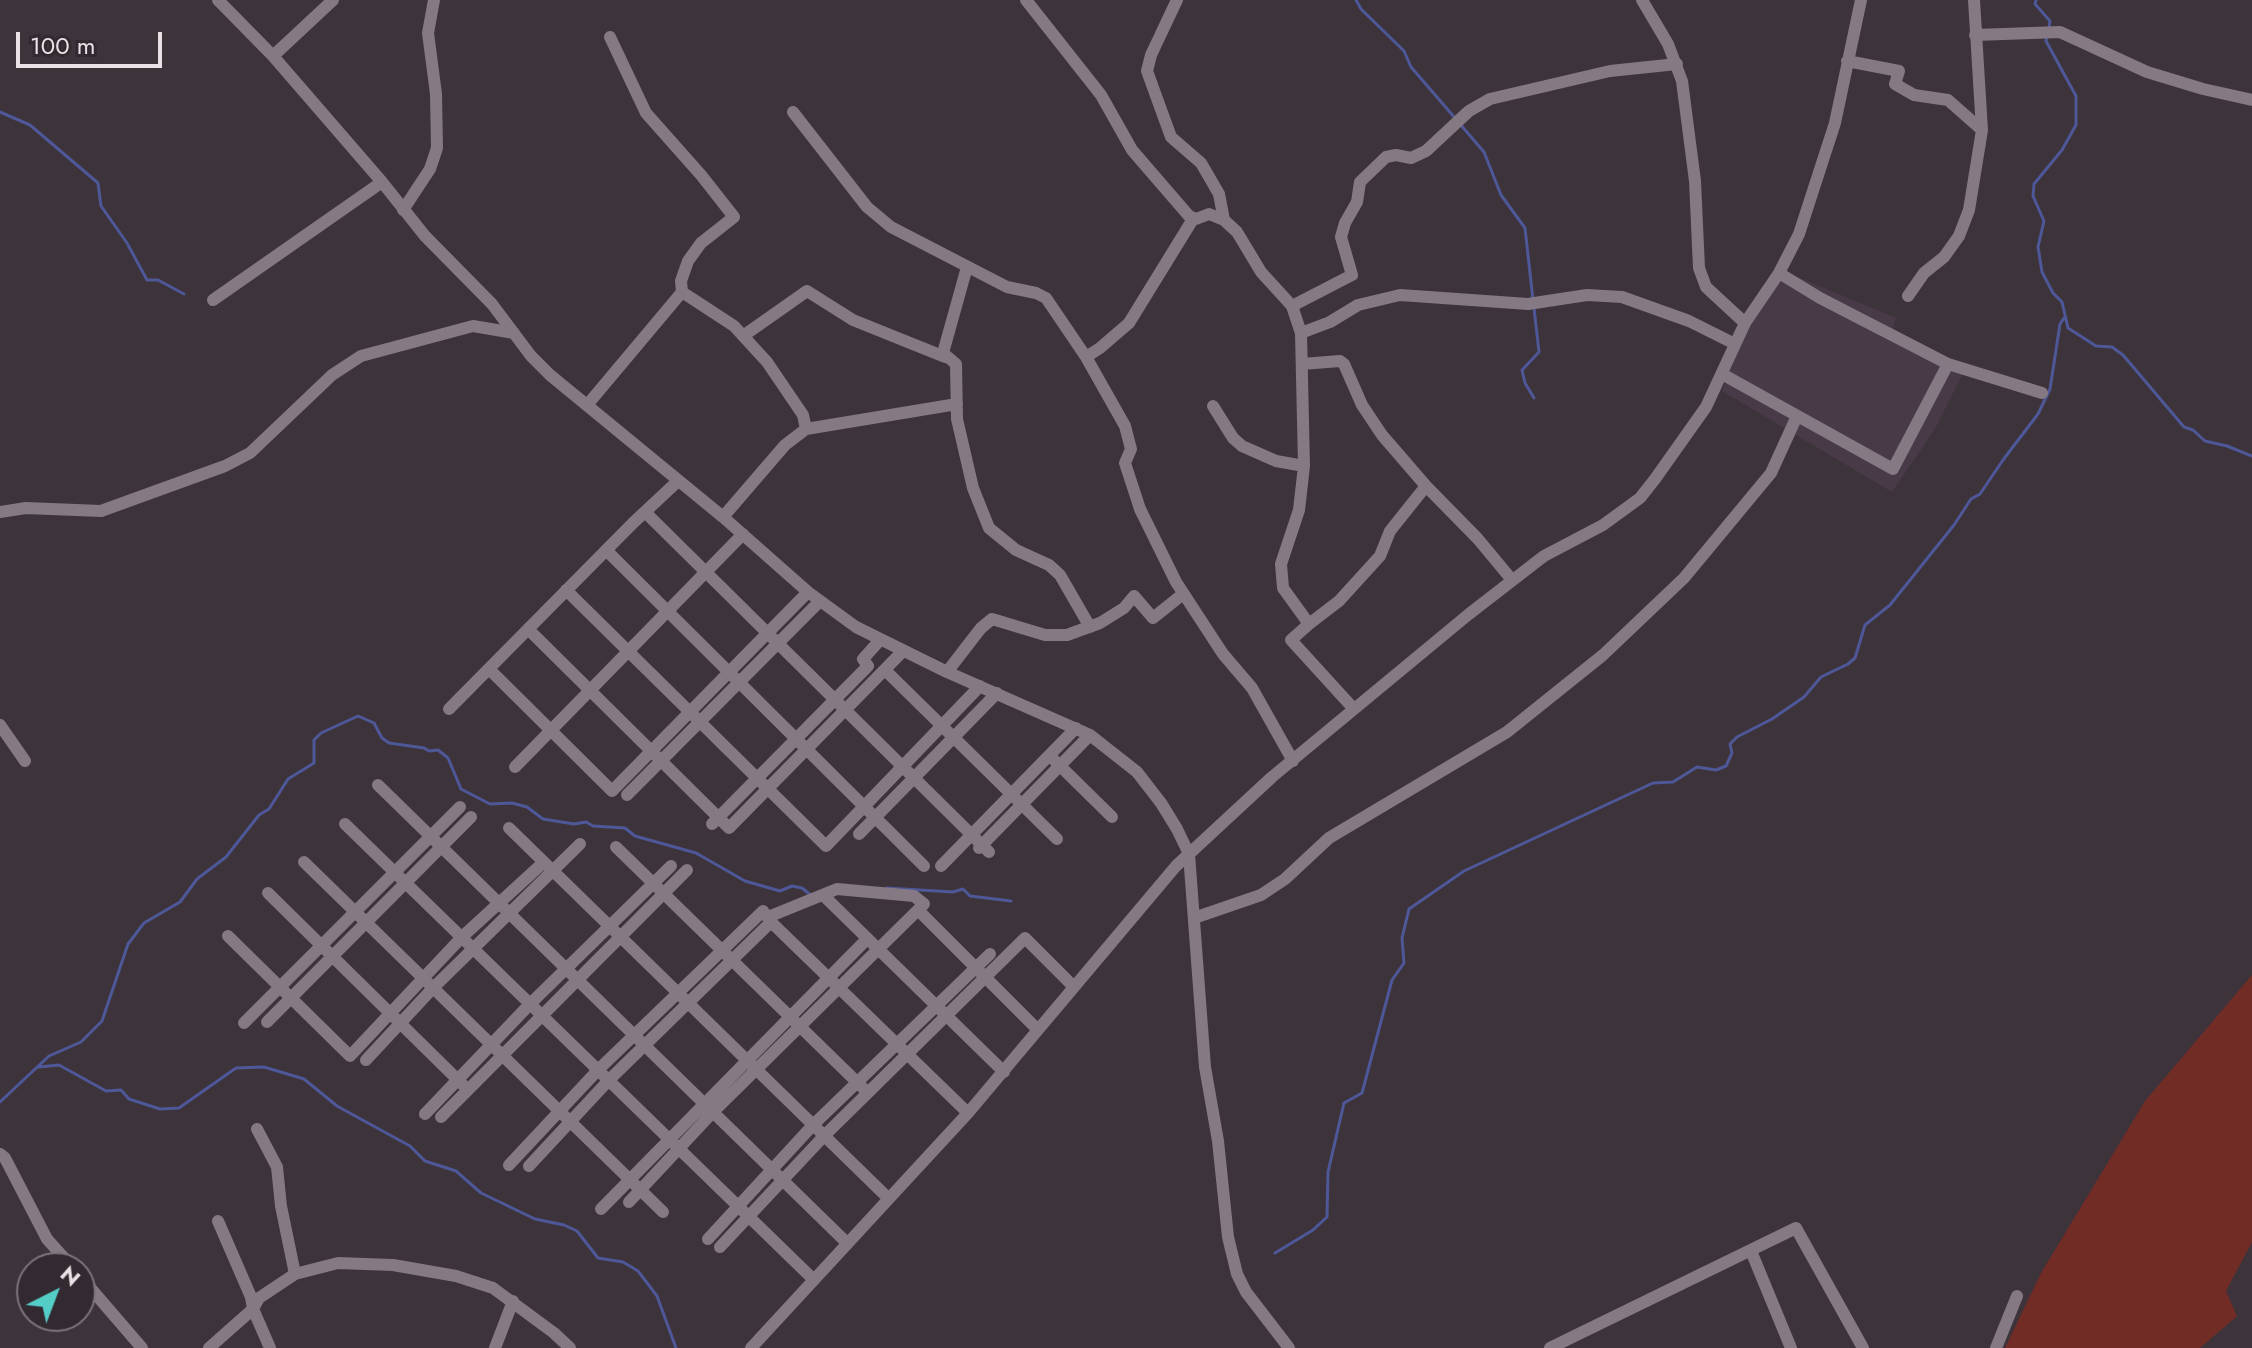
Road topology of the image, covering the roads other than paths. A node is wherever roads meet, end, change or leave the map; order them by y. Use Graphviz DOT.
graph roads {
  1 [pos="218,0"];
  2 [pos="333,0"];
  3 [pos="434,0"];
  4 [pos="1026,0"];
  5 [pos="1177,0"];
  6 [pos="1642,0"];
  7 [pos="1861,0"];
  8 [pos="1974,0"];
  9 [pos="1975,35"];
  10 [pos="610,37"];
  11 [pos="273,56"];
  12 [pos="1847,61"];
  13 [pos="1677,64"];
  14 [pos="2252,100"];
  15 [pos="793,112"];
  16 [pos="1982,130"];
  17 [pos="382,182"];
  18 [pos="403,210"];
  19 [pos="1193,219"];
  20 [pos="1224,220"];
  21 [pos="967,267"];
  22 [pos="1779,273"];
  23 [pos="682,292"];
  24 [pos="1908,296"];
  25 [pos="213,300"];
  26 [pos="1292,306"];
  27 [pos="1745,323"];
  28 [pos="514,333"];
  29 [pos="1301,333"];
  30 [pos="743,336"];
  31 [pos="1735,344"];
  32 [pos="945,357"];
  33 [pos="1086,357"];
  34 [pos="1302,364"];
  35 [pos="1948,364"];
  36 [pos="1722,374"];
  37 [pos="2042,393"];
  38 [pos="588,404"];
  39 [pos="957,404"];
  40 [pos="1213,406"];
  41 [pos="1797,416"];
  42 [pos="806,429"];
  43 [pos="1304,466"];
  44 [pos="678,481"];
  45 [pos="1426,486"];
  46 [pos="0,512"];
  47 [pos="645,512"];
  48 [pos="723,517"];
  49 [pos="743,534"];
  50 [pos="606,550"];
  51 [pos="706,572"];
  52 [pos="1512,580"];
  53 [pos="566,590"];
  54 [pos="808,592"];
  55 [pos="1183,594"];
  56 [pos="820,601"];
  57 [pos="667,611"];
  58 [pos="1309,624"];
  59 [pos="1090,627"];
  60 [pos="528,629"];
  61 [pos="768,633"];
  62 [pos="880,640"];
  63 [pos="778,643"];
  64 [pos="628,651"];
  65 [pos="903,651"];
  66 [pos="489,669"];
  67 [pos="885,670"];
  68 [pos="729,672"];
  69 [pos="947,672"];
  70 [pos="739,683"];
  71 [pos="980,686"];
  72 [pos="590,691"];
  73 [pos="997,693"];
  74 [pos="835,699"];
  75 [pos="1353,708"];
  76 [pos="449,709"];
  77 [pos="846,710"];
  78 [pos="690,712"];
  79 [pos="700,722"];
  80 [pos="0,725"];
  81 [pos="941,726"];
  82 [pos="1076,728"];
  83 [pos="551,730"];
  84 [pos="1090,735"];
  85 [pos="953,737"];
  86 [pos="796,739"];
  87 [pos="806,750"];
  88 [pos="651,751"];
  89 [pos="1049,755"];
  90 [pos="25,761"];
  91 [pos="661,761"];
  92 [pos="1293,761"];
  93 [pos="1060,766"];
  94 [pos="515,767"];
  95 [pos="903,767"];
  96 [pos="914,778"];
  97 [pos="757,779"];
  98 [pos="378,785"];
  99 [pos="767,789"];
  100 [pos="1011,794"];
  101 [pos="627,795"];
  102 [pos="1021,805"];
  103 [pos="460,807"];
  104 [pos="864,807"];
  105 [pos="471,817"];
  106 [pos="875,817"];
  107 [pos="1112,817"];
  108 [pos="715,821"];
  109 [pos="345,824"];
  110 [pos="509,828"];
  111 [pos="859,834"];
  112 [pos="972,835"];
  113 [pos="430,836"];
  114 [pos="1057,839"];
  115 [pos="580,844"];
  116 [pos="441,847"];
  117 [pos="616,847"];
  118 [pos="1189,854"];
  119 [pos="304,862"];
  120 [pos="549,866"];
  121 [pos="671,866"];
  122 [pos="924,866"];
  123 [pos="941,866"];
  124 [pos="687,870"];
  125 [pos="395,872"];
  126 [pos="405,882"];
  127 [pos="653,883"];
  128 [pos="268,893"];
  129 [pos="664,893"];
  130 [pos="824,896"];
  131 [pos="499,903"];
  132 [pos="918,910"];
  133 [pos="355,912"];
  134 [pos="509,913"];
  135 [pos="1194,918"];
  136 [pos="770,919"];
  137 [pos="366,922"];
  138 [pos="610,926"];
  139 [pos="228,936"];
  140 [pos="462,937"];
  141 [pos="621,937"];
  142 [pos="867,939"];
  143 [pos="321,945"];
  144 [pos="473,949"];
  145 [pos="878,949"];
  146 [pos="722,950"];
  147 [pos="990,954"];
  148 [pos="332,956"];
  149 [pos="732,960"];
  150 [pos="975,967"];
  151 [pos="566,969"];
  152 [pos="985,977"];
  153 [pos="828,978"];
  154 [pos="578,980"];
  155 [pos="428,983"];
  156 [pos="280,987"];
  157 [pos="1074,987"];
  158 [pos="839,988"];
  159 [pos="678,993"];
  160 [pos="291,998"];
  161 [pos="689,1003"];
  162 [pos="530,1004"];
  163 [pos="936,1006"];
  164 [pos="390,1013"];
  165 [pos="542,1016"];
  166 [pos="946,1016"];
  167 [pos="790,1017"];
  168 [pos="267,1022"];
  169 [pos="244,1023"];
  170 [pos="400,1023"];
  171 [pos="800,1026"];
  172 [pos="1037,1029"];
  173 [pos="634,1035"];
  174 [pos="897,1044"];
  175 [pos="492,1045"];
  176 [pos="645,1045"];
  177 [pos="907,1054"];
  178 [pos="502,1056"];
  179 [pos="366,1060"];
  180 [pos="752,1064"];
  181 [pos="598,1070"];
  182 [pos="1004,1072"];
  183 [pos="609,1080"];
  184 [pos="857,1083"];
  185 [pos="463,1085"];
  186 [pos="868,1093"];
  187 [pos="708,1108"];
  188 [pos="560,1111"];
  189 [pos="968,1113"];
  190 [pos="425,1114"];
  191 [pos="441,1117"];
  192 [pos="570,1122"];
  193 [pos="813,1125"];
  194 [pos="257,1129"];
  195 [pos="824,1136"];
  196 [pos="668,1138"];
  197 [pos="679,1149"];
  198 [pos="0,1154"];
  199 [pos="509,1165"];
  200 [pos="529,1166"];
  201 [pos="772,1170"];
  202 [pos="629,1179"];
  203 [pos="783,1180"];
  204 [pos="641,1190"];
  205 [pos="888,1198"];
  206 [pos="629,1202"];
  207 [pos="738,1206"];
  208 [pos="601,1209"];
  209 [pos="663,1212"];
  210 [pos="749,1216"];
  211 [pos="218,1221"];
  212 [pos="708,1239"];
  213 [pos="847,1243"];
  214 [pos="720,1247"];
  215 [pos="1751,1251"];
  216 [pos="59,1252"];
  217 [pos="295,1274"];
  218 [pos="814,1280"];
  219 [pos="96,1295"];
  220 [pos="2017,1296"];
  221 [pos="513,1301"];
  222 [pos="253,1309"];
  223 [pos="142,1348"];
  224 [pos="209,1348"];
  225 [pos="270,1348"];
  226 [pos="495,1348"];
  227 [pos="570,1348"];
  228 [pos="751,1348"];
  229 [pos="1289,1348"];
  230 [pos="1550,1348"];
  231 [pos="1791,1348"];
  232 [pos="1863,1348"];
  233 [pos="1996,1348"];
  1 -- 11 [label="street"];
  2 -- 11 [label="street"];
  3 -- 18 [label="street"];
  4 -- 19 [label="street"];
  5 -- 20 [label="street"];
  6 -- 13 [label="street"];
  7 -- 12 [label="street"];
  8 -- 9 [label="street"];
  9 -- 14 [label="street"];
  9 -- 16 [label="street"];
  10 -- 23 [label="street"];
  11 -- 17 [label="street"];
  12 -- 16 [label="street"];
  12 -- 22 [label="street"];
  13 -- 26 [label="street"];
  13 -- 27 [label="street"];
  15 -- 21 [label="street"];
  16 -- 24 [label="street"];
  17 -- 18 [label="street"];
  17 -- 25 [label="street"];
  18 -- 28 [label="street"];
  19 -- 20 [label="street"];
  19 -- 33 [label="street"];
  20 -- 26 [label="street"];
  21 -- 32 [label="street"];
  21 -- 33 [label="street"];
  22 -- 27 [label="street"];
  22 -- 35 [label="street"];
  23 -- 30 [label="street"];
  23 -- 38 [label="street"];
  26 -- 29 [label="street"];
  27 -- 31 [label="street"];
  28 -- 38 [label="street"];
  28 -- 46 [label="street"];
  29 -- 31 [label="street"];
  29 -- 34 [label="street"];
  30 -- 32 [label="street"];
  30 -- 42 [label="street"];
  31 -- 36 [label="street"];
  32 -- 39 [label="street"];
  33 -- 55 [label="street"];
  34 -- 43 [label="street"];
  34 -- 45 [label="street"];
  35 -- 37 [label="street"];
  35 -- 41 [label="street"];
  36 -- 41 [label="street"];
  36 -- 52 [label="street"];
  38 -- 44 [label="street"];
  39 -- 42 [label="street"];
  39 -- 59 [label="street"];
  40 -- 43 [label="street"];
  41 -- 135 [label="street"];
  42 -- 48 [label="street"];
  43 -- 58 [label="street"];
  44 -- 47 [label="street"];
  44 -- 48 [label="street"];
  45 -- 52 [label="street"];
  45 -- 58 [label="street"];
  47 -- 50 [label="street"];
  47 -- 51 [label="street"];
  48 -- 49 [label="street"];
  49 -- 51 [label="street"];
  49 -- 54 [label="street"];
  50 -- 53 [label="street"];
  50 -- 57 [label="street"];
  51 -- 57 [label="street"];
  51 -- 61 [label="street"];
  52 -- 75 [label="street"];
  53 -- 60 [label="street"];
  53 -- 64 [label="street"];
  54 -- 56 [label="street"];
  54 -- 61 [label="street"];
  55 -- 59 [label="street"];
  55 -- 92 [label="street"];
  56 -- 62 [label="street"];
  56 -- 63 [label="street"];
  57 -- 64 [label="street"];
  57 -- 68 [label="street"];
  58 -- 75 [label="street"];
  59 -- 69 [label="street"];
  60 -- 66 [label="street"];
  60 -- 72 [label="street"];
  61 -- 63 [label="street"];
  61 -- 68 [label="street"];
  62 -- 65 [label="street"];
  62 -- 74 [label="street"];
  63 -- 70 [label="street"];
  63 -- 74 [label="street"];
  64 -- 72 [label="street"];
  64 -- 78 [label="street"];
  65 -- 67 [label="street"];
  65 -- 69 [label="street"];
  66 -- 76 [label="street"];
  66 -- 83 [label="street"];
  67 -- 77 [label="street"];
  67 -- 81 [label="street"];
  68 -- 70 [label="street"];
  68 -- 78 [label="street"];
  69 -- 71 [label="street"];
  70 -- 79 [label="street"];
  70 -- 86 [label="street"];
  71 -- 73 [label="street"];
  71 -- 81 [label="street"];
  72 -- 83 [label="street"];
  72 -- 88 [label="street"];
  73 -- 82 [label="street"];
  73 -- 85 [label="street"];
  74 -- 77 [label="street"];
  74 -- 86 [label="street"];
  75 -- 92 [label="street"];
  77 -- 87 [label="street"];
  77 -- 95 [label="street"];
  78 -- 79 [label="street"];
  78 -- 88 [label="street"];
  79 -- 91 [label="street"];
  79 -- 97 [label="street"];
  80 -- 90 [label="street"];
  81 -- 85 [label="street"];
  81 -- 95 [label="street"];
  82 -- 84 [label="street"];
  82 -- 89 [label="street"];
  83 -- 88 [label="street"];
  83 -- 94 [label="street"];
  84 -- 93 [label="street"];
  84 -- 118 [label="street"];
  85 -- 96 [label="street"];
  85 -- 100 [label="street"];
  86 -- 87 [label="street"];
  86 -- 97 [label="street"];
  87 -- 99 [label="street"];
  87 -- 104 [label="street"];
  88 -- 91 [label="street"];
  89 -- 93 [label="street"];
  89 -- 100 [label="street"];
  91 -- 101 [label="street"];
  91 -- 108 [label="street"];
  92 -- 118 [label="street"];
  93 -- 102 [label="street"];
  93 -- 107 [label="street"];
  95 -- 96 [label="street"];
  95 -- 104 [label="street"];
  96 -- 106 [label="street"];
  96 -- 112 [label="street"];
  97 -- 99 [label="street"];
  97 -- 108 [label="street"];
  98 -- 113 [label="street"];
  99 -- 104 [label="street"];
  99 -- 108 [label="street"];
  100 -- 102 [label="street"];
  100 -- 112 [label="street"];
  102 -- 112 [label="street"];
  102 -- 114 [label="street"];
  103 -- 113 [label="street"];
  104 -- 106 [label="street"];
  105 -- 116 [label="street"];
  106 -- 111 [label="street"];
  106 -- 122 [label="street"];
  109 -- 125 [label="street"];
  110 -- 120 [label="street"];
  112 -- 123 [label="street"];
  113 -- 116 [label="street"];
  113 -- 125 [label="street"];
  115 -- 120 [label="street"];
  116 -- 126 [label="street"];
  116 -- 131 [label="street"];
  117 -- 127 [label="street"];
  118 -- 135 [label="street"];
  118 -- 157 [label="street"];
  119 -- 133 [label="street"];
  120 -- 131 [label="street"];
  120 -- 134 [label="street"];
  120 -- 138 [label="street"];
  121 -- 127 [label="street"];
  124 -- 129 [label="street"];
  125 -- 126 [label="street"];
  125 -- 133 [label="street"];
  126 -- 137 [label="street"];
  126 -- 140 [label="street"];
  127 -- 129 [label="street"];
  127 -- 138 [label="street"];
  128 -- 143 [label="street"];
  129 -- 141 [label="street"];
  129 -- 146 [label="street"];
  130 -- 132 [label="street"];
  130 -- 136 [label="street"];
  130 -- 142 [label="street"];
  131 -- 134 [label="street"];
  131 -- 140 [label="street"];
  132 -- 145 [label="street"];
  132 -- 150 [label="street"];
  133 -- 137 [label="street"];
  133 -- 143 [label="street"];
  134 -- 144 [label="street"];
  134 -- 151 [label="street"];
  135 -- 229 [label="street"];
  136 -- 146 [label="street"];
  136 -- 149 [label="street"];
  136 -- 153 [label="street"];
  137 -- 148 [label="street"];
  137 -- 155 [label="street"];
  138 -- 141 [label="street"];
  138 -- 151 [label="street"];
  139 -- 156 [label="street"];
  140 -- 144 [label="street"];
  140 -- 155 [label="street"];
  141 -- 154 [label="street"];
  141 -- 159 [label="street"];
  142 -- 145 [label="street"];
  142 -- 153 [label="street"];
  143 -- 148 [label="street"];
  143 -- 156 [label="street"];
  144 -- 155 [label="street"];
  144 -- 162 [label="street"];
  145 -- 158 [label="street"];
  145 -- 163 [label="street"];
  146 -- 149 [label="street"];
  146 -- 159 [label="street"];
  147 -- 150 [label="street"];
  148 -- 160 [label="street"];
  148 -- 164 [label="street"];
  149 -- 161 [label="street"];
  149 -- 167 [label="street"];
  150 -- 152 [label="street"];
  150 -- 163 [label="street"];
  151 -- 154 [label="street"];
  151 -- 162 [label="street"];
  152 -- 157 [label="street"];
  152 -- 166 [label="street"];
  152 -- 172 [label="street"];
  153 -- 158 [label="street"];
  153 -- 167 [label="street"];
  154 -- 165 [label="street"];
  154 -- 173 [label="street"];
  155 -- 164 [label="street"];
  155 -- 170 [label="street"];
  155 -- 175 [label="street"];
  156 -- 160 [label="street"];
  156 -- 169 [label="street"];
  157 -- 172 [label="street"];
  158 -- 171 [label="street"];
  158 -- 174 [label="street"];
  159 -- 161 [label="street"];
  159 -- 173 [label="street"];
  160 -- 164 [label="street"];
  160 -- 168 [label="street"];
  161 -- 176 [label="street"];
  161 -- 180 [label="street"];
  162 -- 165 [label="street"];
  162 -- 175 [label="street"];
  163 -- 166 [label="street"];
  163 -- 174 [label="street"];
  164 -- 170 [label="street"];
  165 -- 178 [label="street"];
  165 -- 181 [label="street"];
  166 -- 177 [label="street"];
  166 -- 182 [label="street"];
  167 -- 171 [label="street"];
  167 -- 180 [label="street"];
  170 -- 179 [label="street"];
  170 -- 185 [label="street"];
  171 -- 180 [label="street"];
  171 -- 184 [label="street"];
  172 -- 182 [label="street"];
  173 -- 176 [label="street"];
  173 -- 181 [label="street"];
  174 -- 177 [label="street"];
  174 -- 184 [label="street"];
  175 -- 178 [label="street"];
  175 -- 185 [label="street"];
  176 -- 183 [label="street"];
  176 -- 187 [label="street"];
  177 -- 186 [label="street"];
  177 -- 189 [label="street"];
  178 -- 185 [label="street"];
  178 -- 188 [label="street"];
  180 -- 187 [label="street"];
  180 -- 193 [label="street"];
  181 -- 183 [label="street"];
  181 -- 188 [label="street"];
  182 -- 189 [label="street"];
  183 -- 192 [label="street"];
  183 -- 196 [label="street"];
  184 -- 186 [label="street"];
  184 -- 193 [label="street"];
  185 -- 190 [label="street"];
  185 -- 191 [label="street"];
  186 -- 195 [label="street"];
  187 -- 196 [label="street"];
  187 -- 197 [label="street"];
  187 -- 201 [label="street"];
  188 -- 192 [label="street"];
  188 -- 199 [label="street"];
  189 -- 205 [label="street"];
  192 -- 200 [label="street"];
  192 -- 202 [label="street"];
  193 -- 195 [label="street"];
  193 -- 201 [label="street"];
  194 -- 217 [label="street"];
  195 -- 203 [label="street"];
  195 -- 205 [label="street"];
  196 -- 197 [label="street"];
  196 -- 202 [label="street"];
  197 -- 204 [label="street"];
  197 -- 207 [label="street"];
  198 -- 216 [label="street"];
  201 -- 203 [label="street"];
  201 -- 207 [label="street"];
  202 -- 204 [label="street"];
  202 -- 208 [label="street"];
  203 -- 210 [label="street"];
  203 -- 213 [label="street"];
  204 -- 206 [label="street"];
  204 -- 209 [label="street"];
  205 -- 213 [label="street"];
  207 -- 210 [label="street"];
  207 -- 212 [label="street"];
  210 -- 214 [label="street"];
  210 -- 218 [label="street"];
  211 -- 222 [label="street"];
  213 -- 218 [label="street"];
  215 -- 230 [label="street"];
  215 -- 231 [label="street"];
  215 -- 232 [label="street"];
  217 -- 221 [label="street"];
  217 -- 222 [label="street"];
  218 -- 228 [label="street"];
  219 -- 223 [label="street"];
  220 -- 233 [label="street"];
  221 -- 226 [label="street"];
  221 -- 227 [label="street"];
  222 -- 224 [label="street"];
  222 -- 225 [label="street"];
}
